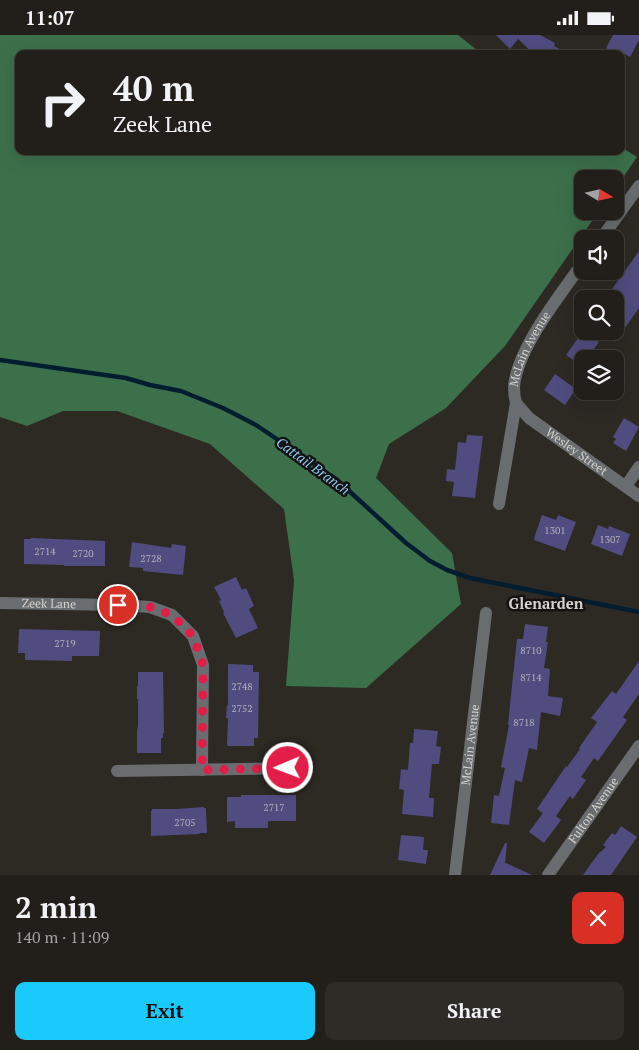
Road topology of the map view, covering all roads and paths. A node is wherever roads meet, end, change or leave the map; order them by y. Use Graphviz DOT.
graph roads {
  1 [pos="639,186"];
  2 [pos="607,230"];
  3 [pos="574,276"];
  4 [pos="516,403"];
  5 [pos="639,467"];
  6 [pos="626,486"];
  7 [pos="639,496"];
  8 [pos="499,504"];
  9 [pos="0,603"];
  10 [pos="486,613"];
  11 [pos="639,746"];
  12 [pos="306,768"];
  13 [pos="202,770"];
  14 [pos="117,771"];
  15 [pos="455,875"];
  16 [pos="548,875"];
  1 -- 2 [label="street"];
  3 -- 4 [label="street, McLain Avenue"];
  4 -- 6 [label="street, Wesley Street"];
  4 -- 8 [label="street, McLain Avenue"];
  5 -- 6 [label="street"];
  6 -- 7 [label="street, Wesley Street"];
  9 -- 13 [label="street, Zeek Lane"];
  10 -- 15 [label="street, McLain Avenue"];
  11 -- 16 [label="street, Fulton Avenue"];
  12 -- 13 [label="street"];
  13 -- 14 [label="street"];
}
